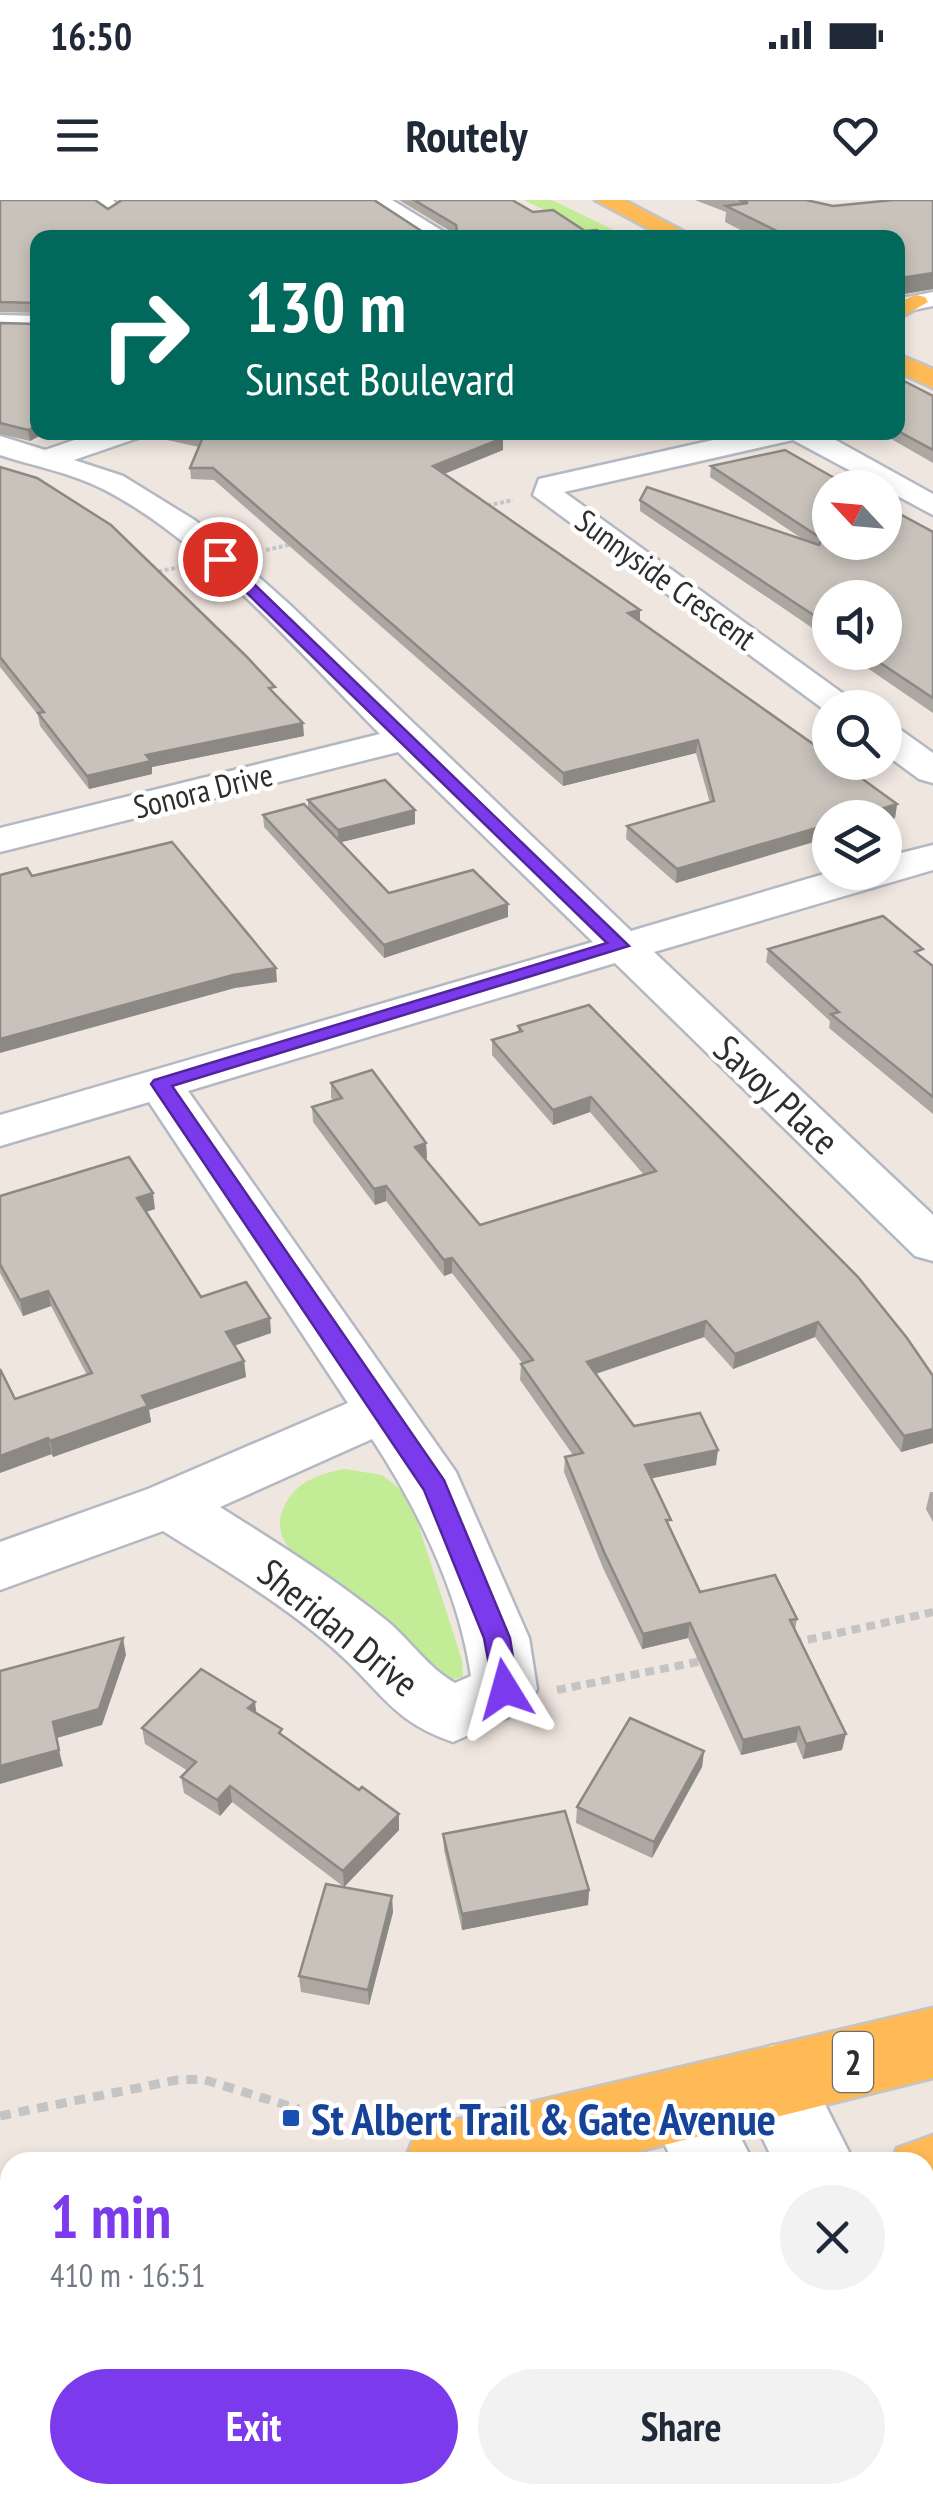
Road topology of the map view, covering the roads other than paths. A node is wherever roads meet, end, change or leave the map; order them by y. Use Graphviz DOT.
graph roads {
  1 [pos="376,200"];
  2 [pos="606,200"];
  3 [pos="581,208"];
  4 [pos="423,230"];
  5 [pos="626,230"];
  6 [pos="668,230"];
  7 [pos="0,323"];
  8 [pos="30,324"];
  9 [pos="908,347"];
  10 [pos="933,380"];
  11 [pos="104,440"];
  12 [pos="755,440"];
  13 [pos="813,440"];
  14 [pos="0,444"];
  15 [pos="50,458"];
  16 [pos="933,506"];
  17 [pos="820,690"];
  18 [pos="406,740"];
  19 [pos="902,748"];
  20 [pos="933,771"];
  21 [pos="5,832"];
  22 [pos="933,857"];
  23 [pos="902,865"];
  24 [pos="814,890"];
  25 [pos="620,946"];
  26 [pos="160,1084"];
  27 [pos="0,1130"];
  28 [pos="933,1244"];
  29 [pos="386,1410"];
  30 [pos="169,1506"];
  31 [pos="0,1566"];
  32 [pos="933,2043"];
  33 [pos="773,2081"];
  34 [pos="699,2134"];
  35 [pos="534,2152"];
  36 [pos="810,2152"];
  1 -- 4 [label="street"];
  2 -- 6 [label="main road"];
  3 -- 5 [label="main road"];
  7 -- 8 [label="street"];
  9 -- 10 [label="main road"];
  11 -- 15 [label="street"];
  12 -- 17 [label="street, Sunnyside Crescent"];
  13 -- 16 [label="street"];
  14 -- 15 [label="street, Savoy Place"];
  15 -- 18 [label="street, Savoy Place"];
  18 -- 21 [label="street, Sonora Drive"];
  18 -- 25 [label="street, Savoy Place"];
  19 -- 20 [label="street"];
  22 -- 23 [label="street"];
  24 -- 25 [label="street"];
  25 -- 26 [label="street"];
  25 -- 28 [label="street, Savoy Place"];
  26 -- 27 [label="street"];
  26 -- 29 [label="street, Sheridan Drive"];
  29 -- 30 [label="street"];
  29 -- 30 [label="street, Sheridan Drive"];
  30 -- 31 [label="street"];
  32 -- 33 [label="main road, 2"];
  33 -- 34 [label="main road, 2"];
  33 -- 36 [label="street"];
  34 -- 35 [label="main road, 2"];
}
